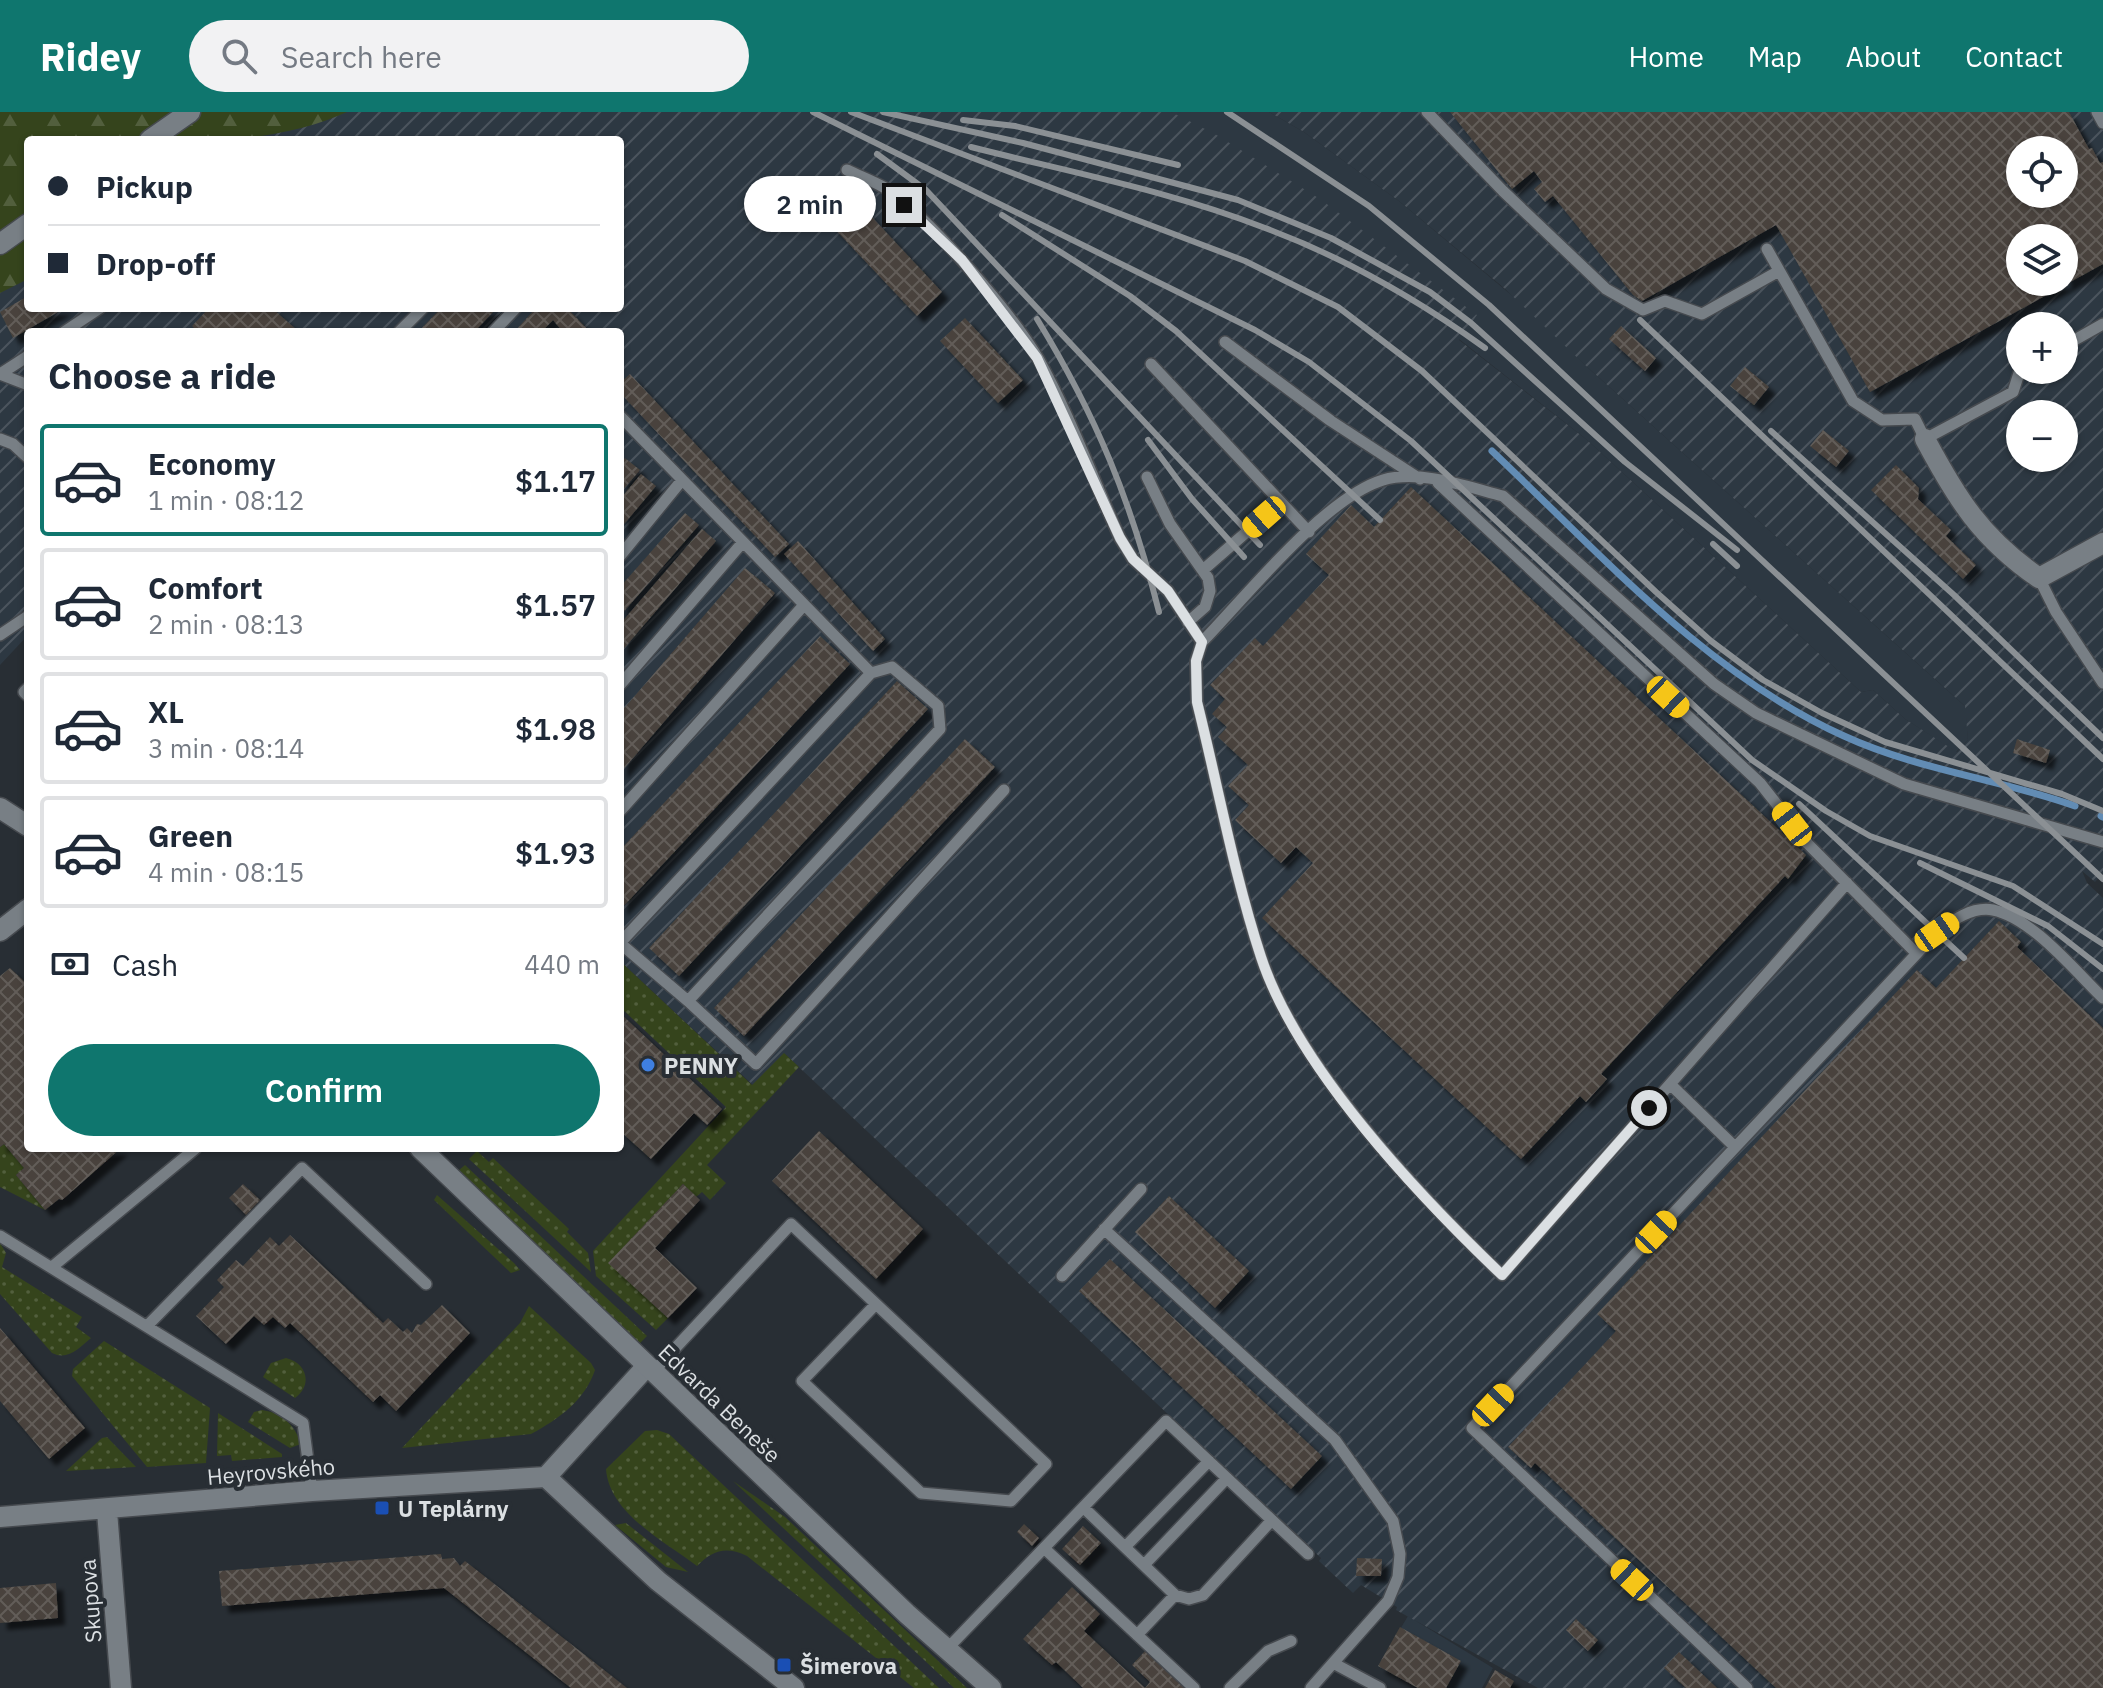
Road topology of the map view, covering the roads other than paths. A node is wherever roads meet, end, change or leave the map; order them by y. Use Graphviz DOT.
graph roads {
  1 [pos="190,112"];
  2 [pos="1427,112"];
  3 [pos="2097,112"];
  4 [pos="2103,123"];
  5 [pos="156,136"];
  6 [pos="847,170"];
  7 [pos="24,227"];
  8 [pos="0,244"];
  9 [pos="1767,249"];
  10 [pos="1779,271"];
  11 [pos="94,312"];
  12 [pos="419,312"];
  13 [pos="512,312"];
  14 [pos="2103,324"];
  15 [pos="70,328"];
  16 [pos="403,328"];
  17 [pos="497,328"];
  18 [pos="2078,338"];
  19 [pos="1225,342"];
  20 [pos="24,359"];
  21 [pos="1151,364"];
  22 [pos="0,374"];
  23 [pos="24,383"];
  24 [pos="2016,384"];
  25 [pos="624,424"];
  26 [pos="0,439"];
  27 [pos="1925,439"];
  28 [pos="24,454"];
  29 [pos="1147,477"];
  30 [pos="1420,479"];
  31 [pos="682,480"];
  32 [pos="1437,482"];
  33 [pos="1281,502"];
  34 [pos="1309,532"];
  35 [pos="743,542"];
  36 [pos="2103,543"];
  37 [pos="624,551"];
  38 [pos="1203,570"];
  39 [pos="2039,578"];
  40 [pos="804,605"];
  41 [pos="24,619"];
  42 [pos="1188,622"];
  43 [pos="0,635"];
  44 [pos="1202,642"];
  45 [pos="871,673"];
  46 [pos="624,680"];
  47 [pos="2103,683"];
  48 [pos="1004,790"];
  49 [pos="624,807"];
  50 [pos="0,808"];
  51 [pos="24,823"];
  52 [pos="2103,842"];
  53 [pos="1847,883"];
  54 [pos="24,912"];
  55 [pos="0,931"];
  56 [pos="624,940"];
  57 [pos="624,947"];
  58 [pos="1916,953"];
  59 [pos="2103,998"];
  60 [pos="688,1001"];
  61 [pos="1670,1084"];
  62 [pos="1735,1147"];
  63 [pos="191,1152"];
  64 [pos="424,1152"];
  65 [pos="1141,1189"];
  66 [pos="1104,1229"];
  67 [pos="0,1236"];
  68 [pos="52,1267"];
  69 [pos="1062,1276"];
  70 [pos="426,1284"];
  71 [pos="876,1304"];
  72 [pos="147,1326"];
  73 [pos="650,1369"];
  74 [pos="1209,1461"];
  75 [pos="546,1477"];
  76 [pos="1227,1478"];
  77 [pos="312,1491"];
  78 [pos="1084,1508"];
  79 [pos="107,1511"];
  80 [pos="0,1517"];
  81 [pos="1272,1520"];
  82 [pos="1125,1547"];
  83 [pos="1045,1549"];
  84 [pos="1308,1554"];
  85 [pos="1144,1565"];
  86 [pos="1175,1595"];
  87 [pos="1137,1635"];
  88 [pos="1291,1641"];
  89 [pos="947,1649"];
  90 [pos="1333,1663"];
  91 [pos="121,1688"];
  92 [pos="794,1688"];
  93 [pos="991,1688"];
  94 [pos="1194,1688"];
  95 [pos="1230,1688"];
  96 [pos="1311,1688"];
  97 [pos="1380,1688"];
  98 [pos="1747,1688"];
  1 -- 5 [label="street"];
  2 -- 10 [label="lane"];
  3 -- 4 [label="lane"];
  6 -- 42 [label="lane"];
  7 -- 8 [label="street"];
  9 -- 10 [label="lane"];
  10 -- 27 [label="lane"];
  11 -- 15 [label="lane"];
  12 -- 16 [label="lane"];
  13 -- 17 [label="lane"];
  14 -- 18 [label="lane"];
  19 -- 30 [label="lane"];
  20 -- 22 [label="lane"];
  21 -- 33 [label="lane"];
  22 -- 23 [label="lane"];
  24 -- 27 [label="lane"];
  25 -- 31 [label="lane"];
  26 -- 28 [label="lane"];
  27 -- 39 [label="street"];
  29 -- 38 [label="lane"];
  30 -- 32 [label="lane"];
  30 -- 34 [label="lane"];
  31 -- 35 [label="lane"];
  31 -- 37 [label="lane"];
  32 -- 52 [label="lane"];
  32 -- 53 [label="lane"];
  33 -- 34 [label="lane"];
  33 -- 38 [label="lane"];
  34 -- 44 [label="lane"];
  35 -- 40 [label="lane"];
  35 -- 46 [label="lane"];
  36 -- 39 [label="street"];
  38 -- 42 [label="lane"];
  39 -- 47 [label="lane"];
  40 -- 45 [label="lane"];
  40 -- 49 [label="lane"];
  41 -- 43 [label="lane"];
  42 -- 44 [label="lane"];
  44 -- 61 [label="lane"];
  45 -- 56 [label="lane"];
  45 -- 60 [label="lane"];
  48 -- 60 [label="lane"];
  50 -- 51 [label="street"];
  53 -- 58 [label="lane"];
  53 -- 61 [label="lane"];
  54 -- 55 [label="street"];
  57 -- 60 [label="lane"];
  58 -- 59 [label="lane"];
  58 -- 62 [label="lane"];
  61 -- 62 [label="lane"];
  62 -- 98 [label="lane"];
  63 -- 68 [label="lane"];
  64 -- 73 [label="street, Edvarda Beneše"];
  65 -- 66 [label="lane"];
  66 -- 69 [label="lane"];
  66 -- 90 [label="lane"];
  67 -- 68 [label="lane"];
  68 -- 72 [label="lane"];
  70 -- 72 [label="lane"];
  71 -- 71 [label="lane"];
  71 -- 73 [label="lane"];
  72 -- 77 [label="lane"];
  73 -- 75 [label="street"];
  73 -- 89 [label="street, Edvarda Beneše"];
  74 -- 76 [label="lane"];
  74 -- 78 [label="lane"];
  74 -- 82 [label="lane"];
  75 -- 77 [label="street, Heyrovského"];
  75 -- 92 [label="street"];
  76 -- 81 [label="lane"];
  76 -- 85 [label="lane"];
  77 -- 79 [label="street, Heyrovského"];
  78 -- 82 [label="lane"];
  78 -- 83 [label="lane"];
  79 -- 80 [label="street, Heyrovského"];
  79 -- 91 [label="street, Skupova"];
  81 -- 84 [label="lane"];
  81 -- 86 [label="lane"];
  82 -- 85 [label="lane"];
  83 -- 87 [label="lane"];
  83 -- 89 [label="lane"];
  85 -- 86 [label="lane"];
  86 -- 87 [label="lane"];
  87 -- 94 [label="lane"];
  88 -- 95 [label="lane"];
  89 -- 93 [label="street, Edvarda Beneše"];
  90 -- 96 [label="lane"];
  90 -- 97 [label="lane"];
}
